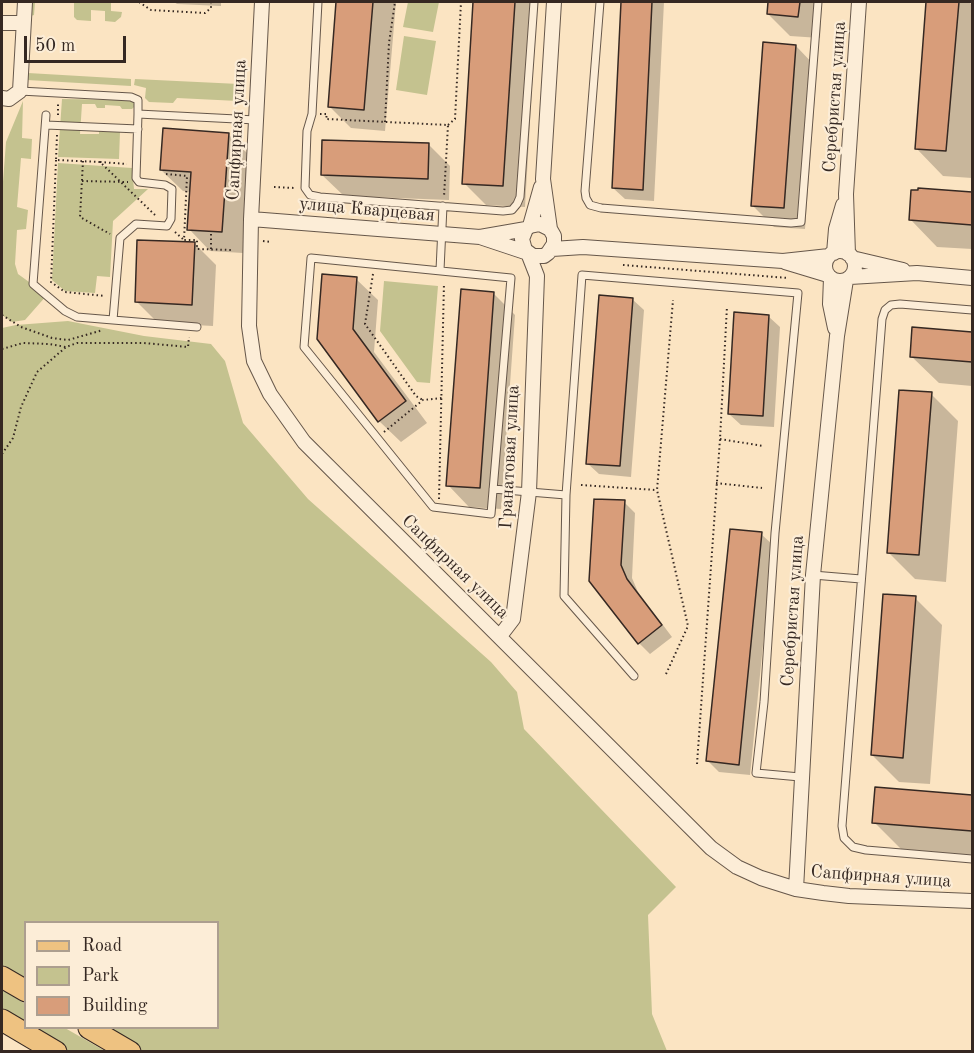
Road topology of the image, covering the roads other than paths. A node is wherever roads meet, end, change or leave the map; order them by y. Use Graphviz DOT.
graph roads {
  1 [pos="25,2"];
  2 [pos="262,2"];
  3 [pos="318,2"];
  4 [pos="534,2"];
  5 [pos="554,2"];
  6 [pos="600,2"];
  7 [pos="818,2"];
  8 [pos="859,2"];
  9 [pos="2,23"];
  10 [pos="23,23"];
  11 [pos="20,91"];
  12 [pos="2,98"];
  13 [pos="138,114"];
  14 [pos="46,115"];
  15 [pos="256,120"];
  16 [pos="46,124"];
  17 [pos="138,129"];
  18 [pos="543,179"];
  19 [pos="846,194"];
  20 [pos="443,206"];
  21 [pos="251,219"];
  22 [pos="528,228"];
  23 [pos="551,231"];
  24 [pos="441,235"];
  25 [pos="480,237"];
  26 [pos="583,247"];
  27 [pos="550,251"];
  28 [pos="528,254"];
  29 [pos="831,255"];
  30 [pos="850,256"];
  31 [pos="783,261"];
  32 [pos="442,271"];
  33 [pos="917,273"];
  34 [pos="537,276"];
  35 [pos="830,277"];
  36 [pos="848,278"];
  37 [pos="972,278"];
  38 [pos="972,310"];
  39 [pos="113,320"];
  40 [pos="194,327"];
  41 [pos="837,336"];
  42 [pos="493,489"];
  43 [pos="530,492"];
  44 [pos="566,495"];
  45 [pos="813,575"];
  46 [pos="861,579"];
  47 [pos="500,636"];
  48 [pos="634,676"];
  49 [pos="800,777"];
  50 [pos="972,859"];
  51 [pos="795,889"];
  52 [pos="972,901"];
  53 [pos="2,977"];
  54 [pos="24,990"];
  55 [pos="2,1020"];
  56 [pos="91,1029"];
  57 [pos="56,1052"];
  58 [pos="130,1052"];
  1 -- 10 [label="street"];
  2 -- 15 [label="street, Сапфирная улица"];
  3 -- 20 [label="lane"];
  4 -- 20 [label="lane"];
  5 -- 18 [label="street"];
  6 -- 7 [label="lane"];
  8 -- 19 [label="street, Серебристая улица"];
  9 -- 10 [label="street"];
  10 -- 11 [label="street"];
  11 -- 12 [label="street"];
  11 -- 13 [label="lane"];
  13 -- 15 [label="lane"];
  13 -- 17 [label="lane"];
  14 -- 16 [label="lane"];
  15 -- 21 [label="street, Сапфирная улица"];
  16 -- 17 [label="lane"];
  16 -- 39 [label="lane"];
  17 -- 39 [label="lane"];
  18 -- 22 [label="street"];
  18 -- 23 [label="street"];
  19 -- 29 [label="street"];
  19 -- 30 [label="street"];
  20 -- 24 [label="lane"];
  21 -- 24 [label="street, улица Кварцевая"];
  21 -- 47 [label="street, Сапфирная улица"];
  22 -- 23 [label="street"];
  22 -- 25 [label="street"];
  22 -- 28 [label="street"];
  23 -- 26 [label="street"];
  23 -- 27 [label="street"];
  24 -- 25 [label="street, улица Кварцевая"];
  24 -- 32 [label="lane"];
  25 -- 28 [label="street"];
  26 -- 27 [label="street"];
  26 -- 31 [label="street"];
  27 -- 28 [label="street"];
  27 -- 34 [label="street, Гранатовая улица"];
  28 -- 34 [label="street, Гранатовая улица"];
  29 -- 30 [label="street"];
  29 -- 31 [label="street"];
  29 -- 35 [label="street"];
  30 -- 33 [label="street"];
  30 -- 36 [label="street"];
  31 -- 35 [label="street"];
  32 -- 42 [label="lane"];
  32 -- 42 [label="lane"];
  33 -- 36 [label="street"];
  33 -- 37 [label="street"];
  34 -- 43 [label="street, Гранатовая улица"];
  35 -- 36 [label="street"];
  35 -- 41 [label="street"];
  36 -- 41 [label="street"];
  38 -- 46 [label="lane"];
  39 -- 40 [label="lane"];
  41 -- 45 [label="street, Серебристая улица"];
  42 -- 43 [label="lane"];
  43 -- 44 [label="lane"];
  43 -- 47 [label="street, Гранатовая улица"];
  44 -- 48 [label="lane"];
  44 -- 49 [label="lane"];
  45 -- 46 [label="lane"];
  45 -- 49 [label="street, Серебристая улица"];
  46 -- 50 [label="lane"];
  47 -- 51 [label="street, Сапфирная улица"];
  49 -- 51 [label="street, Серебристая улица"];
  51 -- 52 [label="street, Сапфирная улица"];
  53 -- 54 [label="main road"];
  55 -- 57 [label="main road"];
  56 -- 58 [label="main road"];
}
